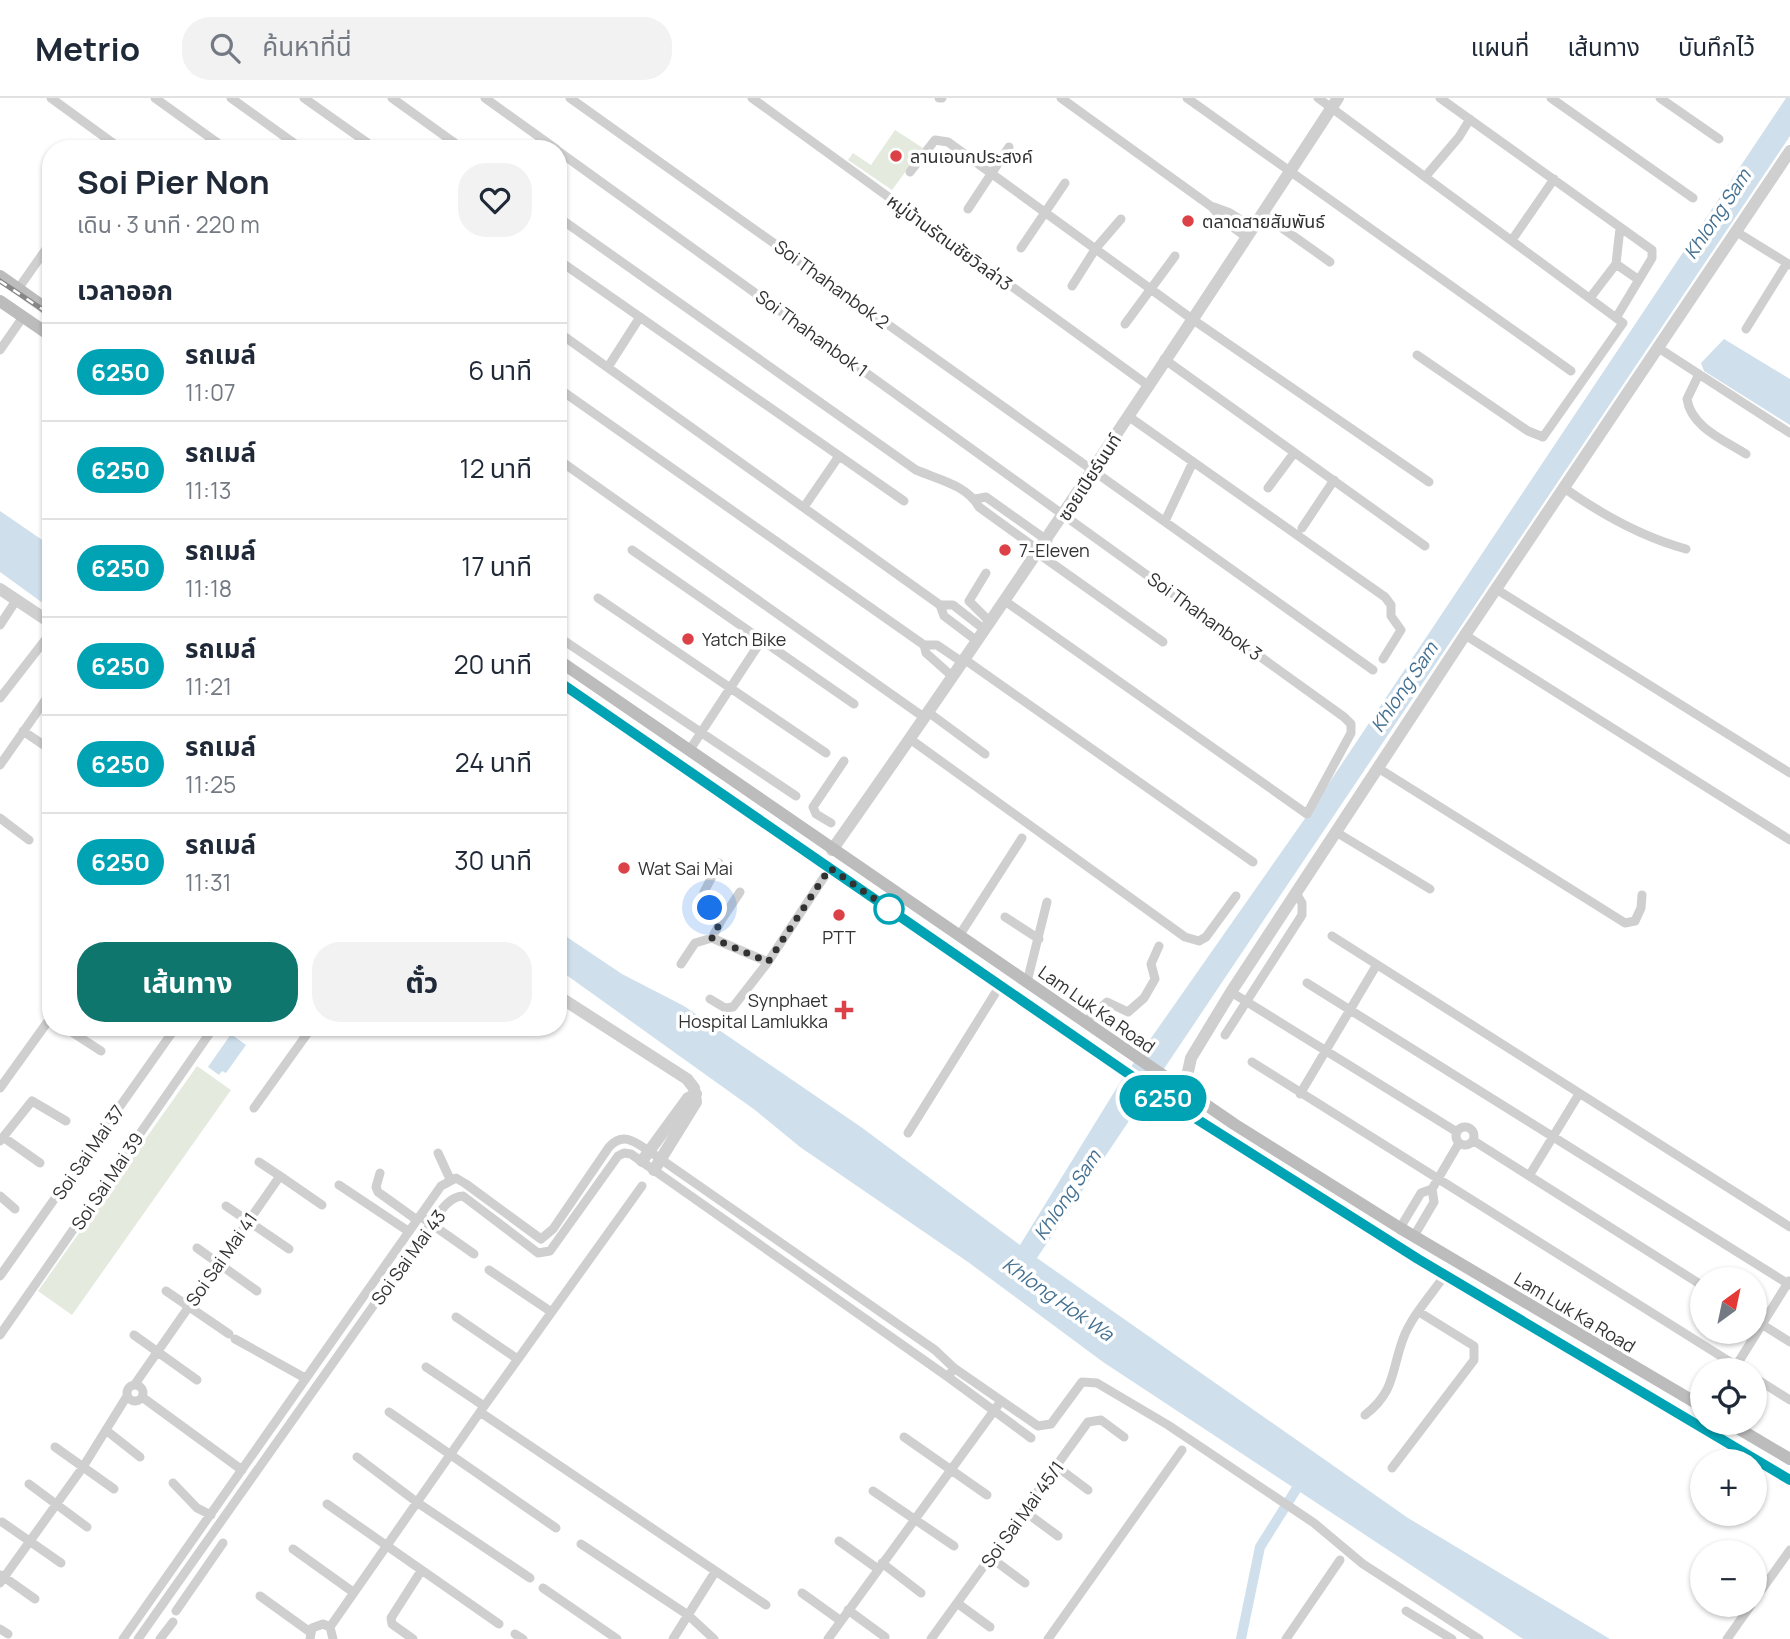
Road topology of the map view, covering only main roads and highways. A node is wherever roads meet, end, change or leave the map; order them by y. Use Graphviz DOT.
graph roads {
  1 [pos="0,276"];
  2 [pos="0,301"];
  3 [pos="42,306"];
  4 [pos="42,330"];
  5 [pos="567,666"];
  6 [pos="567,687"];
  7 [pos="643,720"];
  8 [pos="636,735"];
  9 [pos="1690,1399"];
  10 [pos="1749,1435"];
  11 [pos="1790,1459"];
  12 [pos="1790,1480"];
  1 -- 3 [label="main road"];
  2 -- 4 [label="main road"];
  5 -- 7 [label="main road, Lam Luk Ka Road"];
  6 -- 8 [label="main road, Lam Luk Ka Road"];
  7 -- 8 [label="main road"];
  7 -- 9 [label="main road, Lam Luk Ka Road"];
  8 -- 12 [label="main road, Lam Luk Ka Road"];
  10 -- 11 [label="main road"];
}
